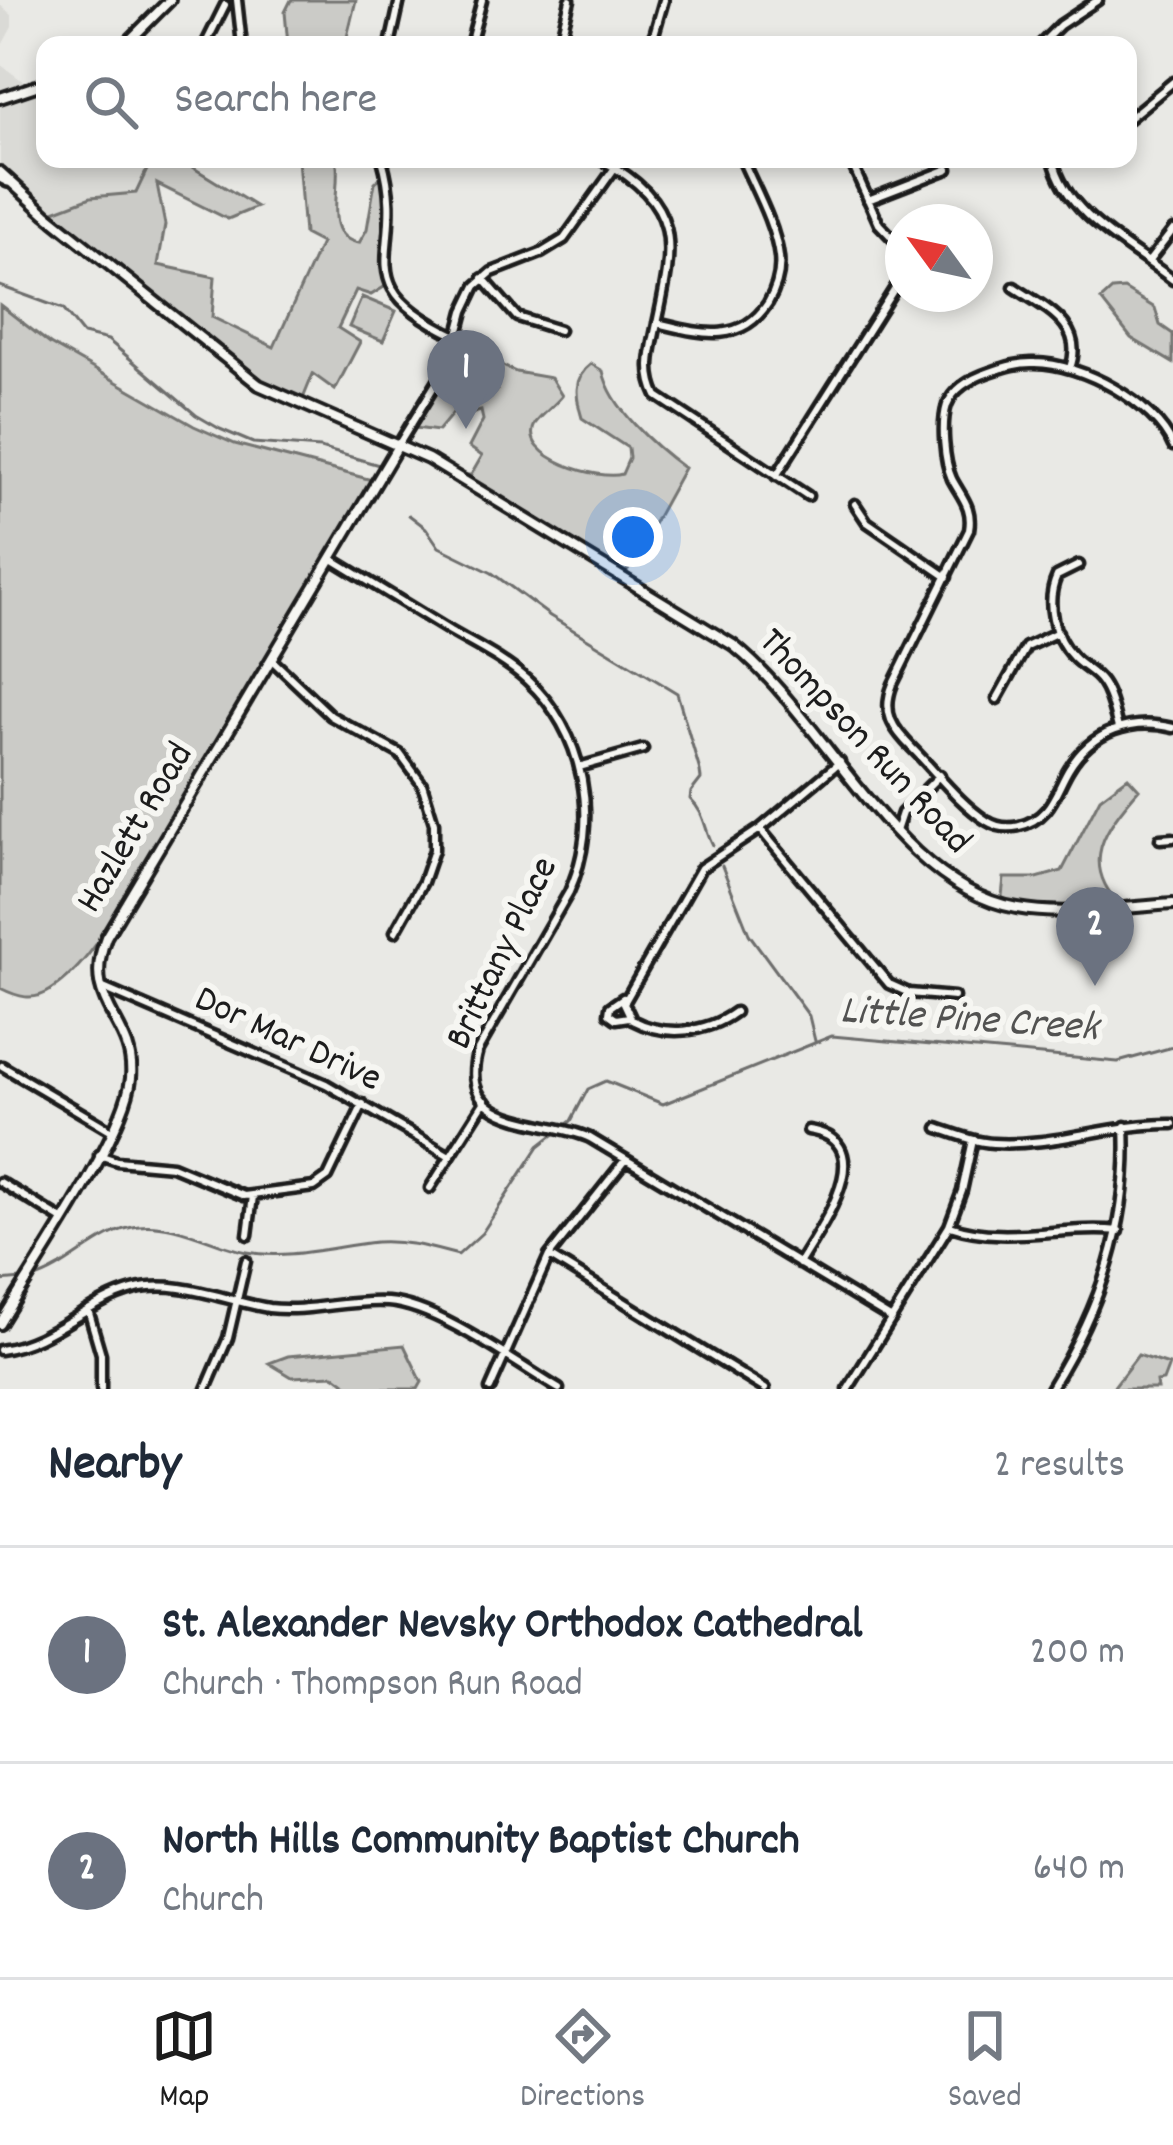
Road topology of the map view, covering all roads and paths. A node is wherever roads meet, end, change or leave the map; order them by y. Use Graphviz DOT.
graph roads {
  1 [pos="170,0"];
  2 [pos="236,0"];
  3 [pos="400,0"];
  4 [pos="482,0"];
  5 [pos="570,0"];
  6 [pos="664,0"];
  7 [pos="1099,0"];
  8 [pos="225,5"];
  9 [pos="134,36"];
  10 [pos="206,36"];
  11 [pos="241,36"];
  12 [pos="392,36"];
  13 [pos="472,36"];
  14 [pos="561,36"];
  15 [pos="654,36"];
  16 [pos="1049,36"];
  17 [pos="1173,82"];
  18 [pos="36,86"];
  19 [pos="0,98"];
  20 [pos="1137,111"];
  21 [pos="384,168"];
  22 [pos="614,168"];
  23 [pos="616,168"];
  24 [pos="746,168"];
  25 [pos="854,168"];
  26 [pos="1056,168"];
  27 [pos="948,170"];
  28 [pos="2,177"];
  29 [pos="868,200"];
  30 [pos="1173,230"];
  31 [pos="885,232"];
  32 [pos="1149,261"];
  33 [pos="483,278"];
  34 [pos="1173,280"];
  35 [pos="1014,286"];
  36 [pos="885,303"];
  37 [pos="657,323"];
  38 [pos="559,330"];
  39 [pos="456,336"];
  40 [pos="1070,368"];
  41 [pos="399,444"];
  42 [pos="1173,446"];
  43 [pos="776,476"];
  44 [pos="808,496"];
  45 [pos="855,504"];
  46 [pos="332,560"];
  47 [pos="1079,565"];
  48 [pos="947,577"];
  49 [pos="1058,632"];
  50 [pos="273,661"];
  51 [pos="997,699"];
  52 [pos="1118,728"];
  53 [pos="1173,728"];
  54 [pos="643,749"];
  55 [pos="840,762"];
  56 [pos="579,766"];
  57 [pos="940,775"];
  58 [pos="902,813"];
  59 [pos="882,814"];
  60 [pos="760,829"];
  61 [pos="896,831"];
  62 [pos="1173,838"];
  63 [pos="1160,839"];
  64 [pos="1173,904"];
  65 [pos="395,932"];
  66 [pos="98,986"];
  67 [pos="626,995"];
  68 [pos="953,997"];
  69 [pos="735,1012"];
  70 [pos="629,1017"];
  71 [pos="2,1066"];
  72 [pos="485,1101"];
  73 [pos="363,1104"];
  74 [pos="1173,1124"];
  75 [pos="1125,1126"];
  76 [pos="938,1128"];
  77 [pos="112,1130"];
  78 [pos="808,1130"];
  79 [pos="974,1140"];
  80 [pos="99,1155"];
  81 [pos="448,1155"];
  82 [pos="625,1160"];
  83 [pos="0,1182"];
  84 [pos="430,1188"];
  85 [pos="253,1196"];
  86 [pos="61,1220"];
  87 [pos="949,1226"];
  88 [pos="1119,1231"];
  89 [pos="248,1235"];
  90 [pos="549,1256"];
  91 [pos="246,1261"];
  92 [pos="799,1264"];
  93 [pos="237,1302"];
  94 [pos="89,1313"];
  95 [pos="892,1319"];
  96 [pos="0,1324"];
  97 [pos="0,1350"];
  98 [pos="504,1357"];
  99 [pos="101,1389"];
  100 [pos="206,1389"];
  101 [pos="490,1389"];
  102 [pos="559,1389"];
  103 [pos="765,1389"];
  104 [pos="848,1389"];
  105 [pos="1051,1389"];
  1 -- 9 [label="street"];
  2 -- 11 [label="street"];
  3 -- 12 [label="street"];
  4 -- 13 [label="street"];
  5 -- 14 [label="street"];
  6 -- 15 [label="street"];
  7 -- 16 [label="street"];
  8 -- 10 [label="street"];
  17 -- 20 [label="street"];
  18 -- 19 [label="street"];
  21 -- 39 [label="street"];
  22 -- 33 [label="street"];
  23 -- 37 [label="street"];
  24 -- 37 [label="street"];
  25 -- 29 [label="street"];
  26 -- 32 [label="street"];
  27 -- 29 [label="street"];
  28 -- 41 [label="street, Thompson Run Road"];
  29 -- 31 [label="street"];
  30 -- 32 [label="street"];
  32 -- 34 [label="street"];
  33 -- 38 [label="street"];
  33 -- 39 [label="street"];
  35 -- 40 [label="street"];
  36 -- 43 [label="street"];
  37 -- 43 [label="street"];
  39 -- 41 [label="street"];
  40 -- 42 [label="street"];
  40 -- 48 [label="street"];
  41 -- 46 [label="street, Hazlett Road"];
  41 -- 55 [label="street, Thompson Run Road"];
  43 -- 44 [label="street"];
  45 -- 48 [label="street"];
  46 -- 50 [label="street, Hazlett Road"];
  46 -- 56 [label="street, Brittany Place"];
  47 -- 49 [label="street"];
  48 -- 57 [label="street"];
  49 -- 51 [label="street"];
  49 -- 52 [label="street"];
  50 -- 65 [label="street"];
  50 -- 66 [label="street, Hazlett Road"];
  52 -- 53 [label="street"];
  52 -- 57 [label="street"];
  54 -- 56 [label="street"];
  55 -- 59 [label="street, Thompson Run Road"];
  55 -- 60 [label="street"];
  56 -- 72 [label="street, Brittany Place"];
  57 -- 58 [label="street"];
  58 -- 59 [label="street"];
  58 -- 61 [label="street"];
  59 -- 61 [label="street, Thompson Run Road"];
  60 -- 67 [label="street"];
  60 -- 68 [label="street"];
  61 -- 64 [label="street, Thompson Run Road"];
  62 -- 63 [label="street"];
  66 -- 73 [label="street, Dor Mar Drive"];
  66 -- 77 [label="street"];
  67 -- 70 [label="street"];
  67 -- 70 [label="street"];
  69 -- 70 [label="street"];
  71 -- 77 [label="street"];
  72 -- 81 [label="street"];
  72 -- 82 [label="street, Brittany Place"];
  73 -- 81 [label="street, Dor Mar Drive"];
  73 -- 85 [label="street"];
  74 -- 75 [label="street"];
  75 -- 79 [label="street"];
  75 -- 88 [label="street"];
  76 -- 79 [label="street"];
  77 -- 80 [label="street"];
  78 -- 92 [label="street"];
  79 -- 87 [label="street"];
  80 -- 85 [label="street"];
  80 -- 86 [label="street"];
  81 -- 84 [label="street"];
  82 -- 90 [label="street"];
  82 -- 92 [label="street, Brittany Place"];
  83 -- 86 [label="street"];
  85 -- 89 [label="street"];
  86 -- 96 [label="street"];
  87 -- 88 [label="street"];
  87 -- 95 [label="street"];
  88 -- 105 [label="street"];
  90 -- 98 [label="street"];
  90 -- 103 [label="street"];
  91 -- 93 [label="street"];
  92 -- 95 [label="street, Brittany Place"];
  93 -- 94 [label="street"];
  93 -- 98 [label="street"];
  93 -- 100 [label="street"];
  94 -- 97 [label="street"];
  94 -- 99 [label="street"];
  95 -- 104 [label="street"];
  98 -- 101 [label="street"];
  98 -- 102 [label="street"];
}
